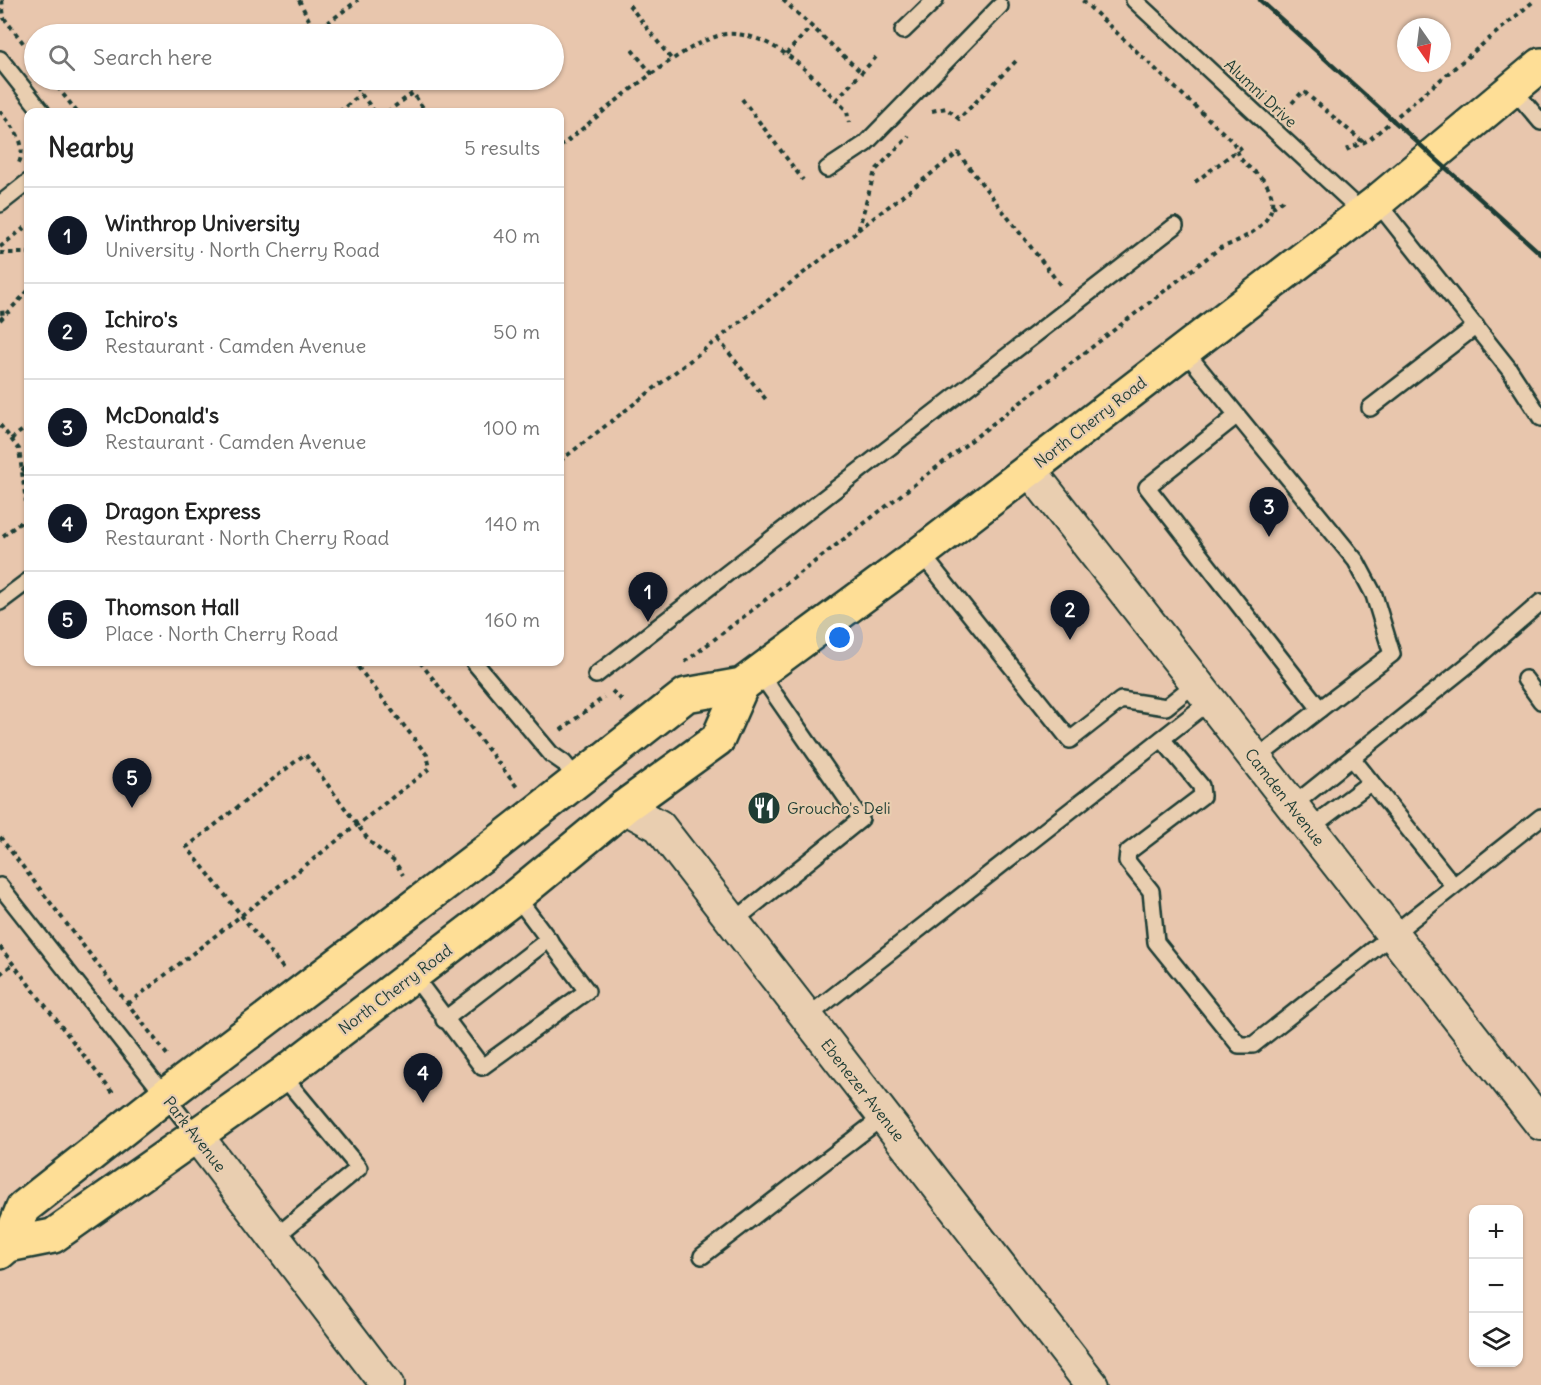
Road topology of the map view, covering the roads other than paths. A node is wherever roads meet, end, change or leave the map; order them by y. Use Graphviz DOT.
graph roads {
  1 [pos="935,0"];
  2 [pos="1134,0"];
  3 [pos="1000,6"];
  4 [pos="903,31"];
  5 [pos="0,59"];
  6 [pos="1541,65"];
  7 [pos="24,89"];
  8 [pos="1513,89"];
  9 [pos="25,90"];
  10 [pos="39,108"];
  11 [pos="1541,122"];
  12 [pos="827,169"];
  13 [pos="24,185"];
  14 [pos="0,204"];
  15 [pos="1370,207"];
  16 [pos="1175,226"];
  17 [pos="1476,326"];
  18 [pos="1184,350"];
  19 [pos="1370,408"];
  20 [pos="1235,417"];
  21 [pos="1541,418"];
  22 [pos="1029,469"];
  23 [pos="921,553"];
  24 [pos="24,584"];
  25 [pos="0,602"];
  26 [pos="1541,602"];
  27 [pos="477,666"];
  28 [pos="596,675"];
  29 [pos="751,678"];
  30 [pos="1526,679"];
  31 [pos="1203,692"];
  32 [pos="1541,701"];
  33 [pos="1320,709"];
  34 [pos="1162,739"];
  35 [pos="1256,759"];
  36 [pos="1352,759"];
  37 [pos="578,780"];
  38 [pos="1371,782"];
  39 [pos="624,807"];
  40 [pos="1301,817"];
  41 [pos="1541,817"];
  42 [pos="1453,885"];
  43 [pos="1,889"];
  44 [pos="516,896"];
  45 [pos="734,921"];
  46 [pos="1392,933"];
  47 [pos="549,939"];
  48 [pos="413,975"];
  49 [pos="807,1017"];
  50 [pos="444,1020"];
  51 [pos="282,1075"];
  52 [pos="165,1096"];
  53 [pos="884,1116"];
  54 [pos="1541,1124"];
  55 [pos="196,1135"];
  56 [pos="274,1238"];
  57 [pos="4,1248"];
  58 [pos="702,1256"];
  59 [pos="387,1385"];
  60 [pos="1092,1385"];
  1 -- 4 [label="lane"];
  2 -- 15 [label="lane, Alumni Drive"];
  3 -- 12 [label="lane"];
  5 -- 7 [label="lane"];
  6 -- 8 [label="main road, North Cherry Road"];
  8 -- 11 [label="lane"];
  8 -- 15 [label="main road, North Cherry Road"];
  9 -- 10 [label="lane"];
  13 -- 14 [label="lane"];
  15 -- 17 [label="lane, Alumni Drive"];
  15 -- 18 [label="main road, North Cherry Road"];
  16 -- 28 [label="lane"];
  17 -- 19 [label="lane"];
  17 -- 21 [label="lane, Alumni Drive"];
  18 -- 20 [label="lane"];
  18 -- 22 [label="main road, North Cherry Road"];
  20 -- 33 [label="lane"];
  20 -- 33 [label="lane"];
  22 -- 23 [label="main road, North Cherry Road"];
  22 -- 31 [label="street, Camden Avenue"];
  23 -- 29 [label="main road, North Cherry Road"];
  23 -- 31 [label="lane"];
  24 -- 25 [label="lane"];
  26 -- 36 [label="lane"];
  27 -- 37 [label="lane"];
  29 -- 37 [label="main road, North Cherry Road"];
  29 -- 39 [label="main road, North Cherry Road"];
  29 -- 45 [label="lane"];
  30 -- 32 [label="lane"];
  31 -- 34 [label="lane"];
  31 -- 35 [label="street, Camden Avenue"];
  33 -- 35 [label="lane"];
  34 -- 46 [label="lane"];
  34 -- 49 [label="lane"];
  35 -- 40 [label="street, Camden Avenue"];
  36 -- 38 [label="lane"];
  36 -- 40 [label="lane"];
  37 -- 52 [label="main road, North Cherry Road"];
  38 -- 40 [label="lane"];
  38 -- 42 [label="lane"];
  39 -- 44 [label="main road, North Cherry Road"];
  39 -- 45 [label="street, Ebenezer Avenue"];
  40 -- 46 [label="street, Camden Avenue"];
  41 -- 42 [label="lane"];
  42 -- 46 [label="lane"];
  43 -- 52 [label="lane, Park Avenue"];
  44 -- 47 [label="lane"];
  44 -- 48 [label="main road, North Cherry Road"];
  45 -- 49 [label="street, Ebenezer Avenue"];
  46 -- 54 [label="street, Camden Avenue"];
  47 -- 50 [label="lane"];
  47 -- 50 [label="lane"];
  48 -- 50 [label="lane"];
  48 -- 51 [label="main road, North Cherry Road"];
  49 -- 53 [label="street, Ebenezer Avenue"];
  51 -- 55 [label="main road, North Cherry Road"];
  51 -- 56 [label="lane"];
  52 -- 55 [label="lane, Park Avenue"];
  52 -- 57 [label="main road, North Cherry Road"];
  53 -- 58 [label="lane"];
  53 -- 60 [label="street, Ebenezer Avenue"];
  55 -- 56 [label="street, Park Avenue"];
  55 -- 57 [label="main road, North Cherry Road"];
  56 -- 59 [label="street, Park Avenue"];
}
